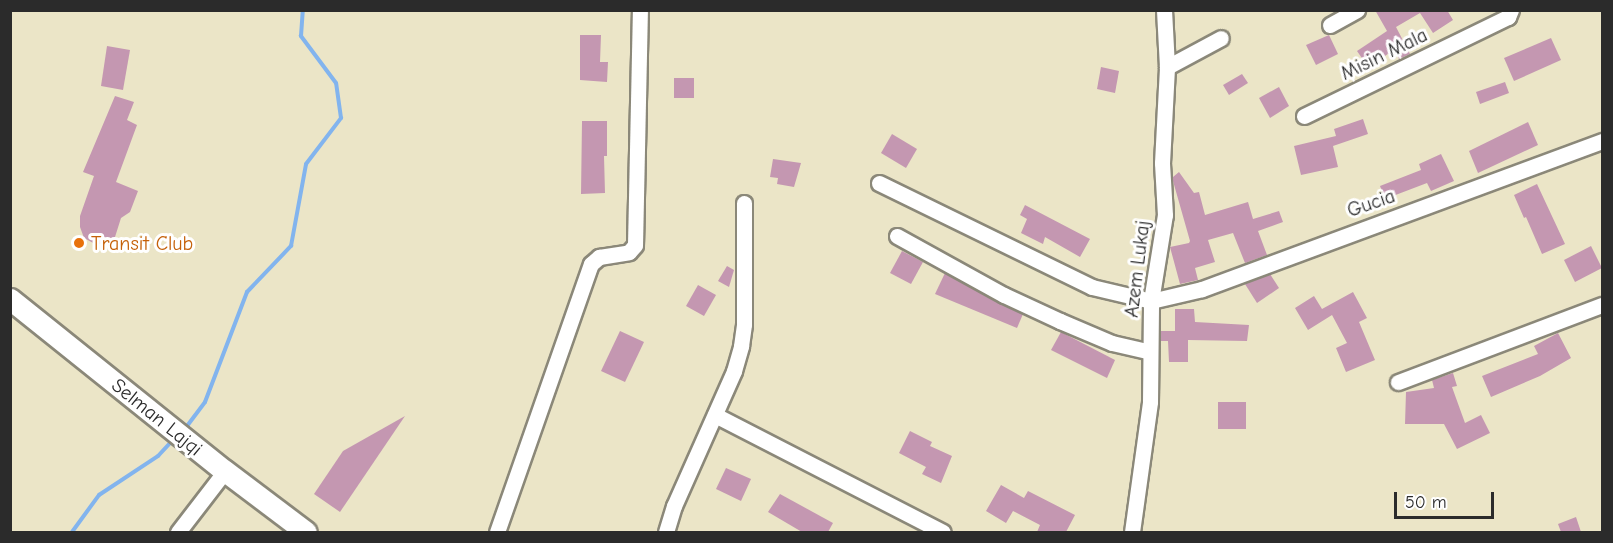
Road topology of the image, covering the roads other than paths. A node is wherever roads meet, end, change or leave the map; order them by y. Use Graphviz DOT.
graph roads {
  1 [pos="640,10"];
  2 [pos="1164,10"];
  3 [pos="1357,10"];
  4 [pos="1511,10"];
  5 [pos="1330,26"];
  6 [pos="1221,38"];
  7 [pos="1167,67"];
  8 [pos="1304,116"];
  9 [pos="1602,141"];
  10 [pos="879,183"];
  11 [pos="744,202"];
  12 [pos="897,236"];
  13 [pos="10,298"];
  14 [pos="1151,301"];
  15 [pos="1602,305"];
  16 [pos="1150,352"];
  17 [pos="1398,382"];
  18 [pos="715,415"];
  19 [pos="225,471"];
  20 [pos="178,532"];
  21 [pos="306,532"];
  22 [pos="497,532"];
  23 [pos="666,532"];
  24 [pos="943,532"];
  25 [pos="1132,532"];
  1 -- 22 [label="street"];
  2 -- 7 [label="street, Azem Lukaj"];
  3 -- 5 [label="street"];
  4 -- 8 [label="street, Misin Mala"];
  6 -- 7 [label="street"];
  7 -- 14 [label="street, Azem Lukaj"];
  9 -- 14 [label="street, Gucia"];
  10 -- 14 [label="street"];
  11 -- 18 [label="street"];
  12 -- 16 [label="street"];
  13 -- 19 [label="street, Selman Lajqi"];
  14 -- 16 [label="street, Azem Lukaj"];
  15 -- 17 [label="street"];
  16 -- 25 [label="street, Azem Lukaj"];
  18 -- 23 [label="street"];
  18 -- 24 [label="street"];
  19 -- 20 [label="street"];
  19 -- 21 [label="street, Selman Lajqi"];
}
